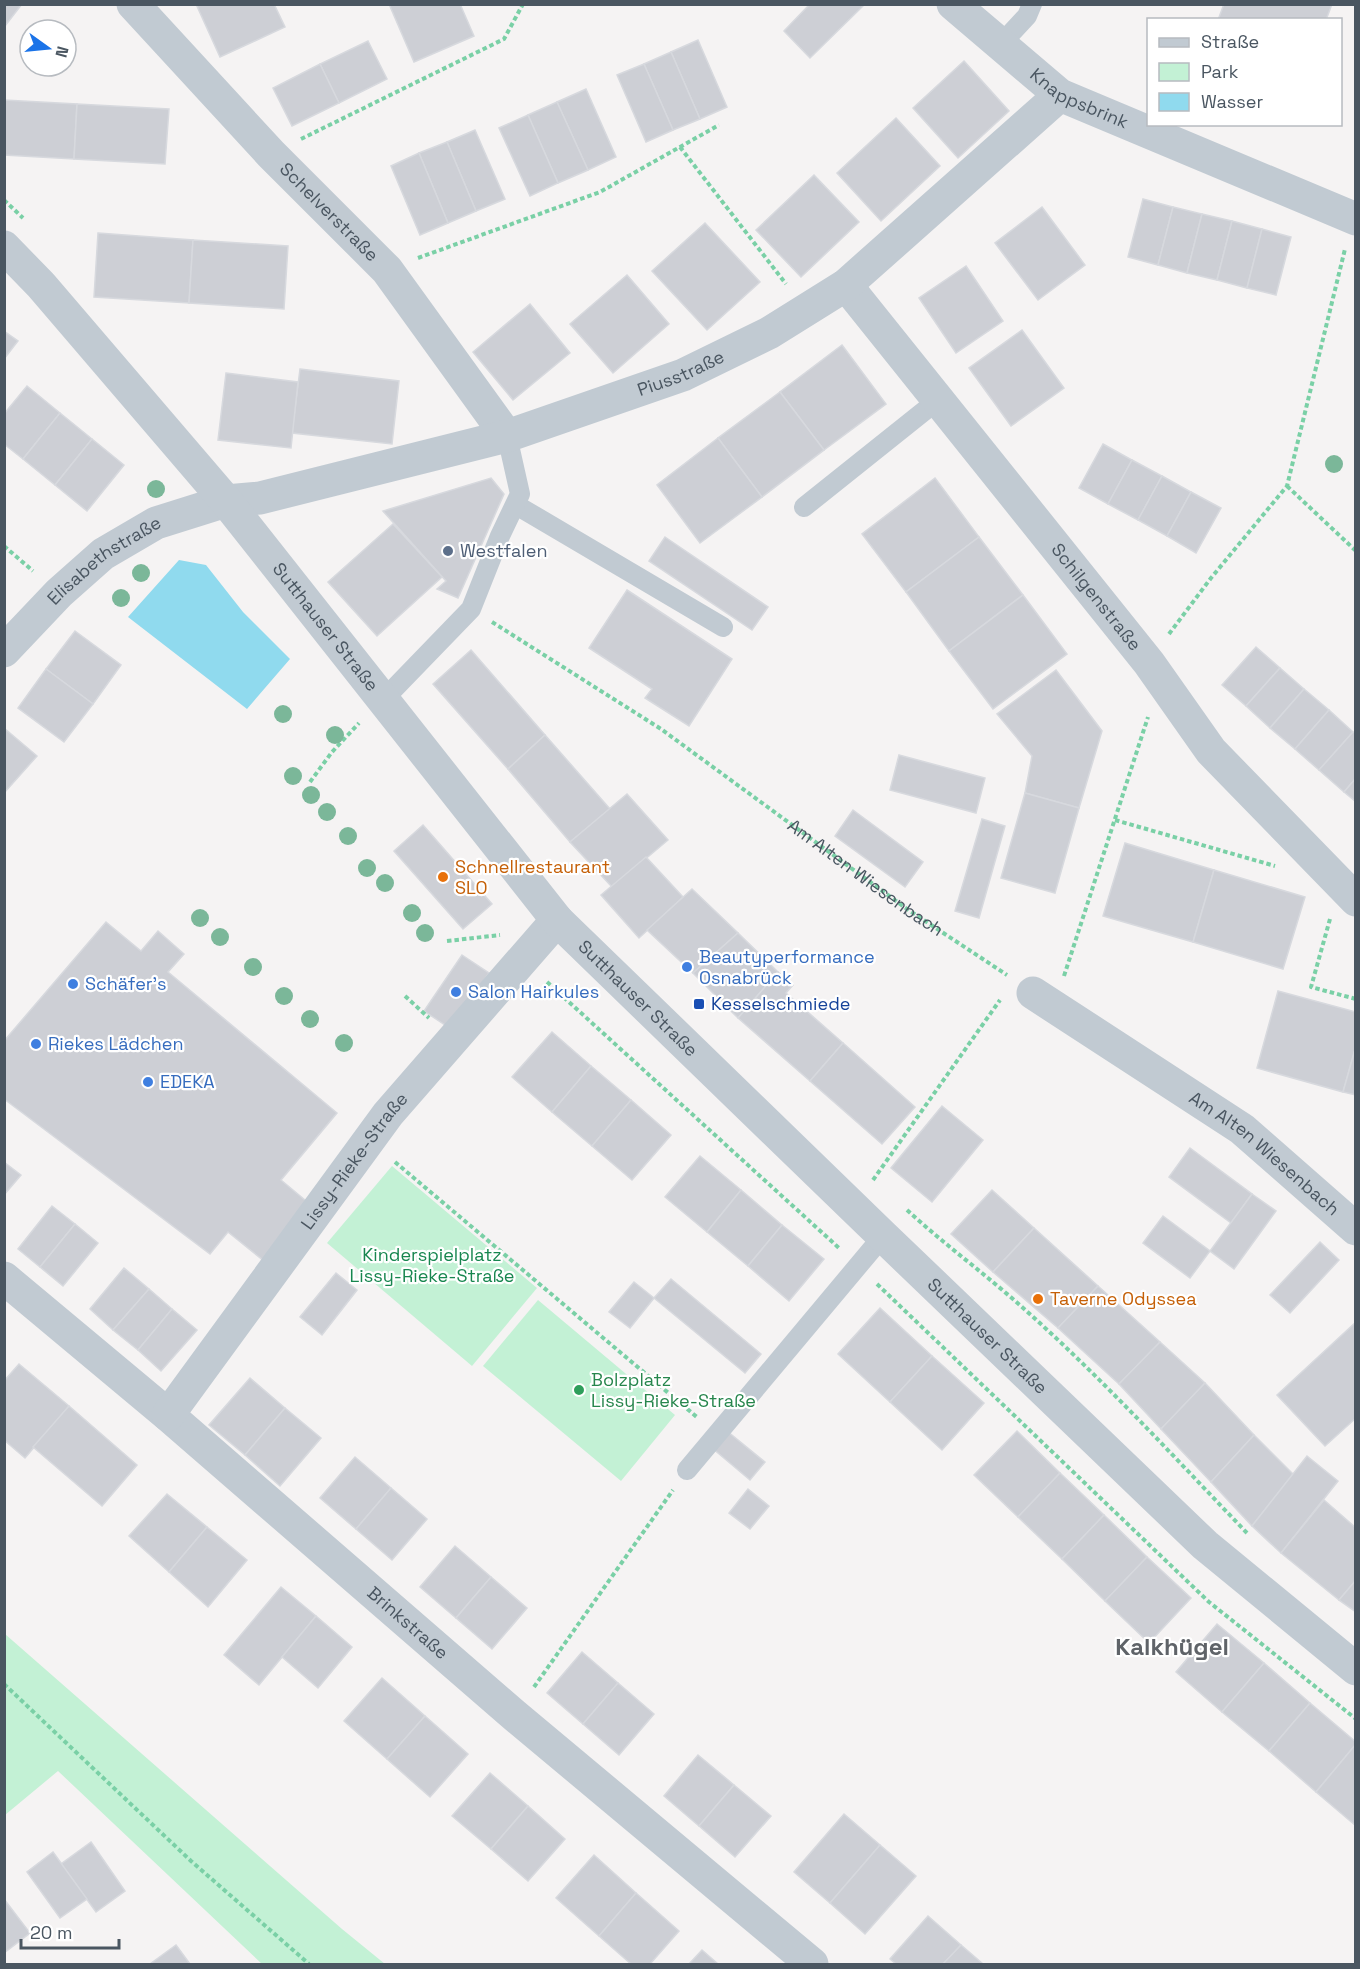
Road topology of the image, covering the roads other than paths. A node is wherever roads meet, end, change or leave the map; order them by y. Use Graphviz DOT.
graph roads {
  1 [pos="133,4"];
  2 [pos="953,4"];
  3 [pos="1032,4"];
  4 [pos="1001,45"];
  5 [pos="1060,95"];
  6 [pos="1346,215"];
  7 [pos="4,247"];
  8 [pos="846,285"];
  9 [pos="938,400"];
  10 [pos="507,436"];
  11 [pos="226,501"];
  12 [pos="516,505"];
  13 [pos="804,507"];
  14 [pos="723,627"];
  15 [pos="4,651"];
  16 [pos="372,711"];
  17 [pos="1348,892"];
  18 [pos="557,920"];
  19 [pos="1044,1000"];
  20 [pos="1356,1229"];
  21 [pos="883,1236"];
  22 [pos="4,1278"];
  23 [pos="168,1415"];
  24 [pos="687,1470"];
  25 [pos="1356,1669"];
  26 [pos="812,1965"];
  1 -- 10 [label="street, Schelverstraße"];
  2 -- 4 [label="street, Knappsbrink"];
  3 -- 4 [label="lane"];
  4 -- 5 [label="street, Knappsbrink"];
  5 -- 6 [label="street, Knappsbrink"];
  5 -- 8 [label="street, Piusstraße"];
  7 -- 11 [label="street, Sutthauser Straße"];
  8 -- 9 [label="street, Schilgenstraße"];
  8 -- 10 [label="street, Piusstraße"];
  9 -- 13 [label="lane"];
  9 -- 17 [label="street, Schilgenstraße"];
  10 -- 11 [label="street, Piusstraße"];
  10 -- 12 [label="lane"];
  11 -- 15 [label="street, Elisabethstraße"];
  11 -- 16 [label="street, Sutthauser Straße"];
  12 -- 14 [label="lane"];
  12 -- 16 [label="lane"];
  16 -- 18 [label="street, Sutthauser Straße"];
  18 -- 21 [label="street, Sutthauser Straße"];
  18 -- 23 [label="street, Lissy-Rieke-Straße"];
  19 -- 20 [label="street, Am Alten Wiesenbach"];
  21 -- 24 [label="lane"];
  21 -- 25 [label="street, Sutthauser Straße"];
  22 -- 23 [label="street, Brinkstraße"];
  23 -- 26 [label="street, Brinkstraße"];
}
